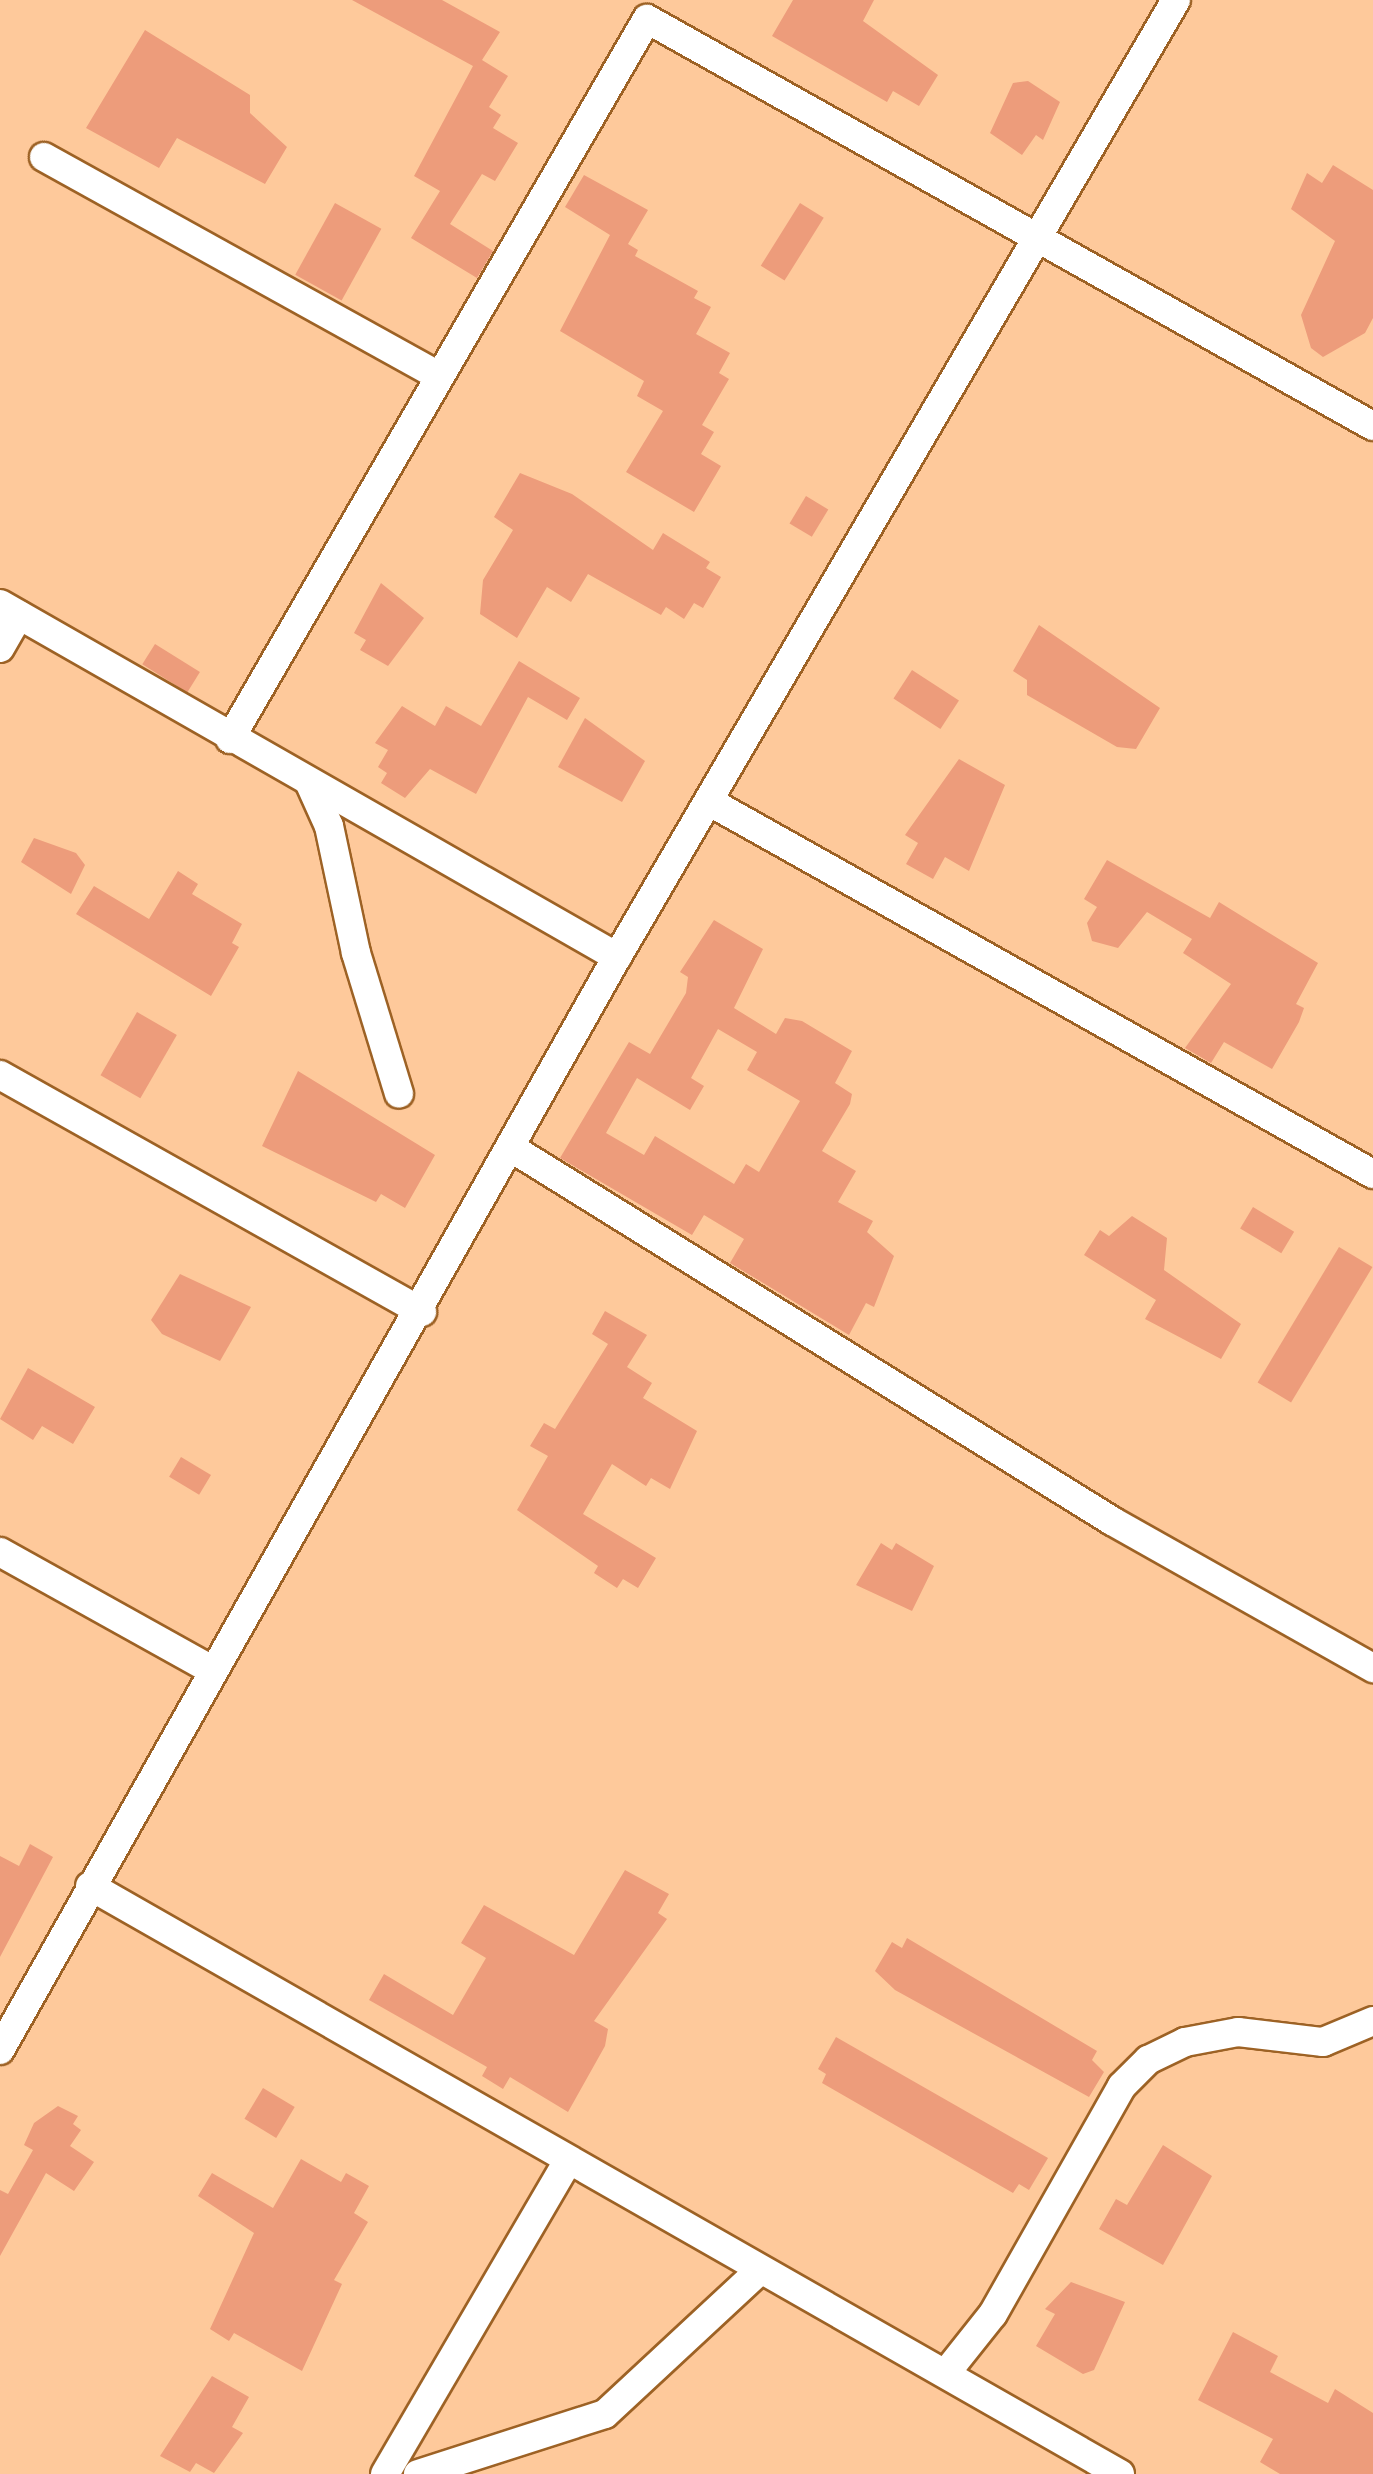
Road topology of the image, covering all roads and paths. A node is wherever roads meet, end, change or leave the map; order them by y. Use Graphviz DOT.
graph roads {
  1 [pos="1176,0"];
  2 [pos="44,157"];
  3 [pos="1038,239"];
  4 [pos="437,375"];
  5 [pos="1373,426"];
  6 [pos="10,609"];
  7 [pos="0,648"];
  8 [pos="230,738"];
  9 [pos="309,783"];
  10 [pos="710,802"];
  11 [pos="617,957"];
  12 [pos="0,1075"];
  13 [pos="399,1094"];
  14 [pos="513,1149"];
  15 [pos="1373,1174"];
  16 [pos="422,1312"];
  17 [pos="0,1552"];
  18 [pos="1373,1668"];
  19 [pos="212,1670"];
  20 [pos="90,1886"];
  21 [pos="1373,2020"];
  22 [pos="0,2050"];
  23 [pos="567,2162"];
  24 [pos="760,2270"];
  25 [pos="946,2373"];
  26 [pos="385,2474"];
  27 [pos="418,2474"];
  28 [pos="1120,2474"];
  1 -- 3 [label="street"];
  2 -- 4 [label="street"];
  3 -- 4 [label="street"];
  3 -- 5 [label="street"];
  3 -- 10 [label="street"];
  4 -- 8 [label="street"];
  6 -- 7 [label="street"];
  6 -- 8 [label="street"];
  8 -- 9 [label="street"];
  9 -- 11 [label="street"];
  9 -- 13 [label="street"];
  10 -- 11 [label="street"];
  10 -- 15 [label="street"];
  11 -- 14 [label="street"];
  12 -- 16 [label="street"];
  14 -- 16 [label="street"];
  14 -- 18 [label="street"];
  16 -- 19 [label="street"];
  17 -- 19 [label="street"];
  19 -- 20 [label="street"];
  20 -- 22 [label="street"];
  20 -- 23 [label="street"];
  21 -- 25 [label="street"];
  23 -- 24 [label="street"];
  23 -- 26 [label="street"];
  24 -- 25 [label="street"];
  24 -- 27 [label="street"];
  25 -- 28 [label="street"];
}
